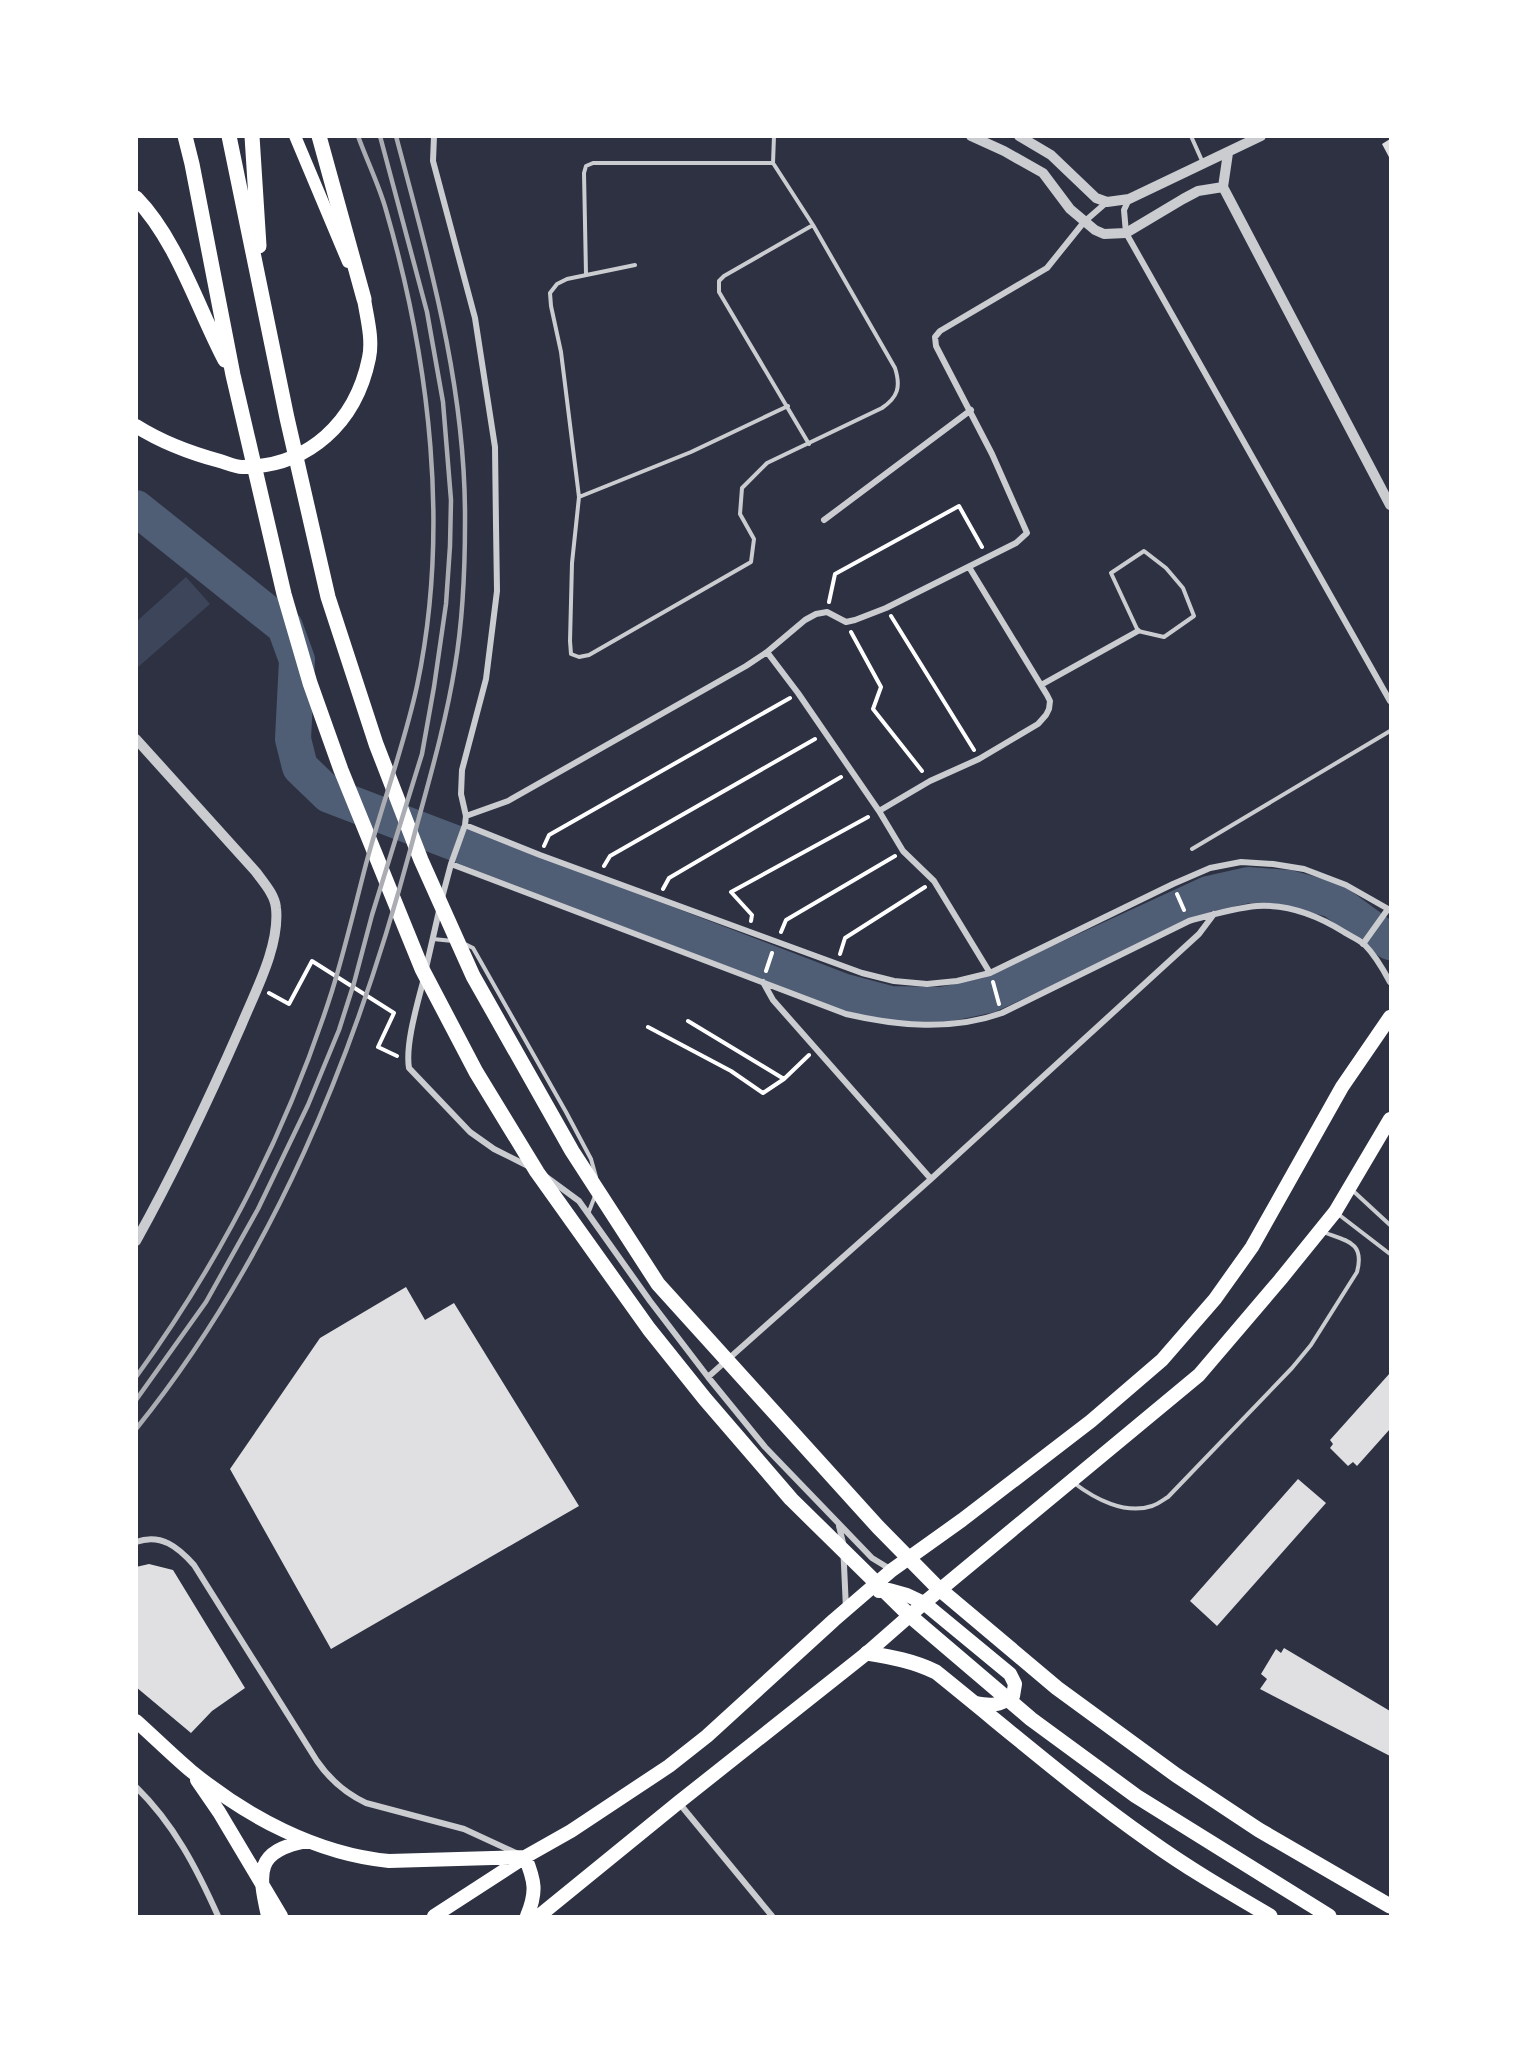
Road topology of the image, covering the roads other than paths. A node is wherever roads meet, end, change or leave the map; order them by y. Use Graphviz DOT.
graph roads {
  1 [pos="184,136"];
  2 [pos="229,136"];
  3 [pos="252,136"];
  4 [pos="320,136"];
  5 [pos="435,136"];
  6 [pos="774,136"];
  7 [pos="970,136"];
  8 [pos="1019,136"];
  9 [pos="1191,136"];
  10 [pos="1261,136"];
  11 [pos="296,141"];
  12 [pos="1228,153"];
  13 [pos="773,163"];
  14 [pos="1204,164"];
  15 [pos="1223,187"];
  16 [pos="136,198"];
  17 [pos="1129,199"];
  18 [pos="1107,202"];
  19 [pos="1084,222"];
  20 [pos="813,225"];
  21 [pos="1126,233"];
  22 [pos="635,265"];
  23 [pos="586,274"];
  24 [pos="364,299"];
  25 [pos="263,303"];
  26 [pos="233,375"];
  27 [pos="788,406"];
  28 [pos="971,410"];
  29 [pos="136,426"];
  30 [pos="809,444"];
  31 [pos="579,497"];
  32 [pos="1390,505"];
  33 [pos="824,520"];
  34 [pos="969,567"];
  35 [pos="1138,631"];
  36 [pos="767,652"];
  37 [pos="1041,685"];
  38 [pos="1390,701"];
  39 [pos="1390,730"];
  40 [pos="136,739"];
  41 [pos="879,811"];
  42 [pos="466,816"];
  43 [pos="465,825"];
  44 [pos="1192,849"];
  45 [pos="451,864"];
  46 [pos="1389,909"];
  47 [pos="1214,914"];
  48 [pos="433,939"];
  49 [pos="1363,944"];
  50 [pos="991,975"];
  51 [pos="763,979"];
  52 [pos="1390,982"];
  53 [pos="1390,1017"];
  54 [pos="1390,1119"];
  55 [pos="931,1179"];
  56 [pos="1350,1189"];
  57 [pos="1335,1212"];
  58 [pos="588,1214"];
  59 [pos="1390,1225"];
  60 [pos="1320,1231"];
  61 [pos="136,1241"];
  62 [pos="1390,1254"];
  63 [pos="708,1377"];
  64 [pos="1071,1481"];
  65 [pos="839,1526"];
  66 [pos="136,1542"];
  67 [pos="892,1570"];
  68 [pos="868,1592"];
  69 [pos="924,1603"];
  70 [pos="846,1611"];
  71 [pos="867,1653"];
  72 [pos="975,1703"];
  73 [pos="136,1720"];
  74 [pos="191,1771"];
  75 [pos="136,1787"];
  76 [pos="678,1802"];
  77 [pos="307,1841"];
  78 [pos="525,1857"];
  79 [pos="260,1882"];
  80 [pos="1390,1906"];
  81 [pos="218,1917"];
  82 [pos="268,1917"];
  83 [pos="281,1917"];
  84 [pos="434,1917"];
  85 [pos="527,1917"];
  86 [pos="538,1917"];
  87 [pos="772,1917"];
  88 [pos="1270,1917"];
  89 [pos="1329,1917"];
  1 -- 26 [label="highway"];
  2 -- 25 [label="highway"];
  3 -- 25 [label="highway"];
  4 -- 24 [label="highway"];
  5 -- 42 [label="street"];
  6 -- 13 [label="lane"];
  7 -- 19 [label="street"];
  8 -- 18 [label="street"];
  9 -- 14 [label="lane"];
  10 -- 12 [label="street"];
  11 -- 24 [label="main road"];
  12 -- 14 [label="street"];
  12 -- 15 [label="street"];
  13 -- 20 [label="lane"];
  13 -- 23 [label="lane"];
  14 -- 17 [label="street"];
  15 -- 21 [label="street"];
  15 -- 32 [label="street"];
  16 -- 26 [label="highway"];
  17 -- 18 [label="street"];
  17 -- 21 [label="street"];
  18 -- 19 [label="street"];
  19 -- 21 [label="street"];
  19 -- 28 [label="street"];
  20 -- 27 [label="lane"];
  20 -- 30 [label="lane"];
  21 -- 38 [label="street"];
  22 -- 23 [label="lane"];
  23 -- 31 [label="lane"];
  24 -- 29 [label="main road"];
  25 -- 80 [label="highway"];
  26 -- 89 [label="highway"];
  27 -- 30 [label="lane"];
  27 -- 31 [label="lane"];
  28 -- 33 [label="street"];
  28 -- 34 [label="street"];
  30 -- 31 [label="lane"];
  34 -- 36 [label="street"];
  34 -- 37 [label="street"];
  35 -- 35 [label="lane"];
  35 -- 37 [label="street"];
  36 -- 41 [label="street"];
  36 -- 42 [label="street"];
  37 -- 41 [label="street"];
  39 -- 44 [label="lane"];
  40 -- 61 [label="street"];
  41 -- 50 [label="street"];
  42 -- 43 [label="street"];
  43 -- 45 [label="street"];
  43 -- 50 [label="street"];
  45 -- 48 [label="street"];
  45 -- 51 [label="street"];
  46 -- 49 [label="street"];
  46 -- 50 [label="street"];
  47 -- 49 [label="street"];
  47 -- 51 [label="street"];
  47 -- 55 [label="street"];
  48 -- 58 [label="lane"];
  48 -- 58 [label="street"];
  49 -- 52 [label="street"];
  51 -- 55 [label="street"];
  53 -- 67 [label="main road"];
  54 -- 56 [label="main road"];
  55 -- 63 [label="street"];
  56 -- 57 [label="main road"];
  56 -- 59 [label="lane"];
  57 -- 60 [label="main road"];
  57 -- 62 [label="lane"];
  58 -- 63 [label="street"];
  60 -- 64 [label="main road"];
  60 -- 64 [label="lane"];
  63 -- 65 [label="street"];
  64 -- 69 [label="main road"];
  65 -- 67 [label="street"];
  65 -- 70 [label="street"];
  66 -- 78 [label="street"];
  67 -- 68 [label="main road"];
  68 -- 69 [label="main road"];
  68 -- 70 [label="main road"];
  69 -- 71 [label="main road"];
  69 -- 72 [label="main road"];
  70 -- 78 [label="main road"];
  71 -- 72 [label="highway"];
  71 -- 76 [label="main road"];
  72 -- 88 [label="highway"];
  73 -- 74 [label="main road"];
  74 -- 77 [label="main road"];
  74 -- 79 [label="main road"];
  75 -- 81 [label="street"];
  76 -- 86 [label="main road"];
  76 -- 87 [label="street"];
  77 -- 78 [label="main road"];
  77 -- 79 [label="main road"];
  78 -- 84 [label="main road"];
  78 -- 85 [label="main road"];
  79 -- 82 [label="main road"];
  79 -- 83 [label="main road"];
}
